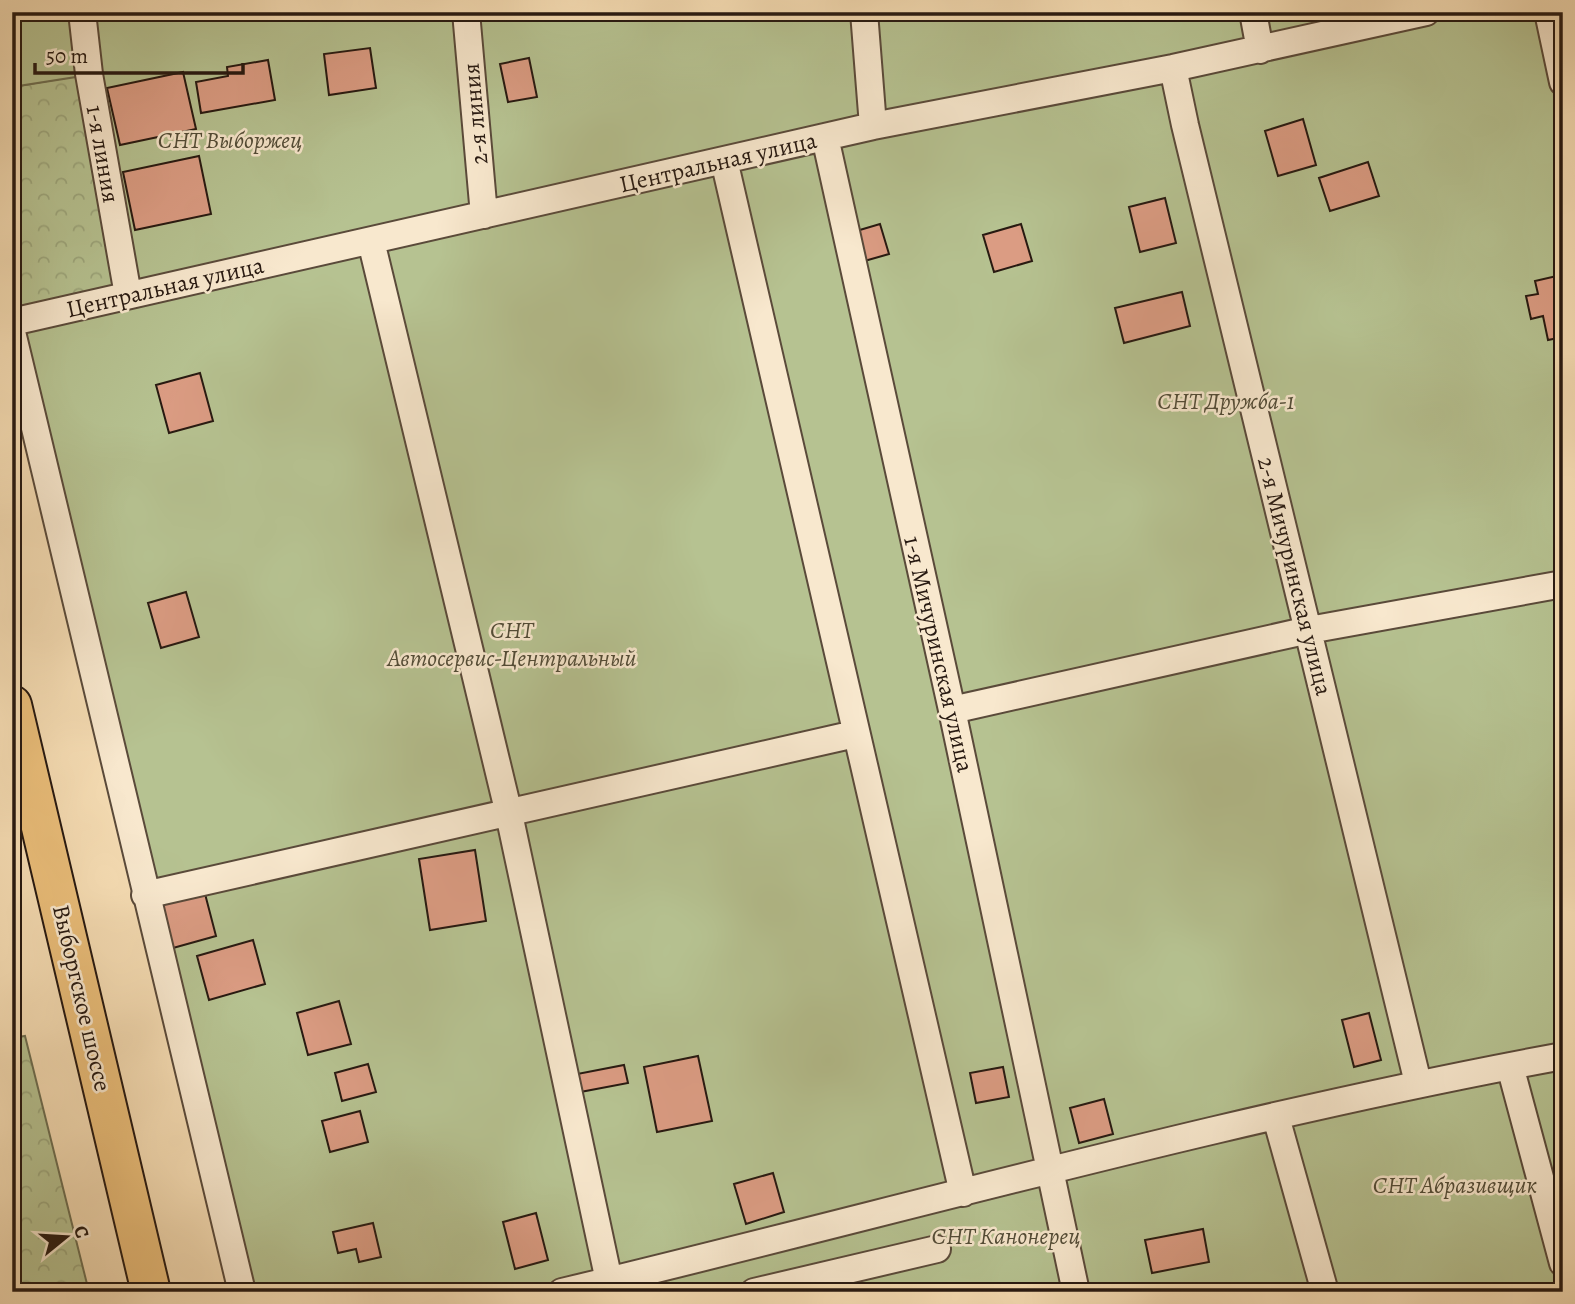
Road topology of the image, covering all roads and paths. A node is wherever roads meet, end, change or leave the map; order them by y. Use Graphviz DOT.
graph roads {
  1 [pos="82,12"];
  2 [pos="466,12"];
  3 [pos="864,12"];
  4 [pos="1253,12"];
  5 [pos="1426,12"];
  6 [pos="1548,12"];
  7 [pos="1260,50"];
  8 [pos="1173,68"];
  9 [pos="1563,82"];
  10 [pos="873,126"];
  11 [pos="825,137"];
  12 [pos="724,160"];
  13 [pos="485,215"];
  14 [pos="371,241"];
  15 [pos="128,295"];
  16 [pos="12,322"];
  17 [pos="12,332"];
  18 [pos="1563,584"];
  19 [pos="1309,630"];
  20 [pos="12,705"];
  21 [pos="952,710"];
  22 [pos="855,734"];
  23 [pos="509,814"];
  24 [pos="145,895"];
  25 [pos="1563,1056"];
  26 [pos="1510,1066"];
  27 [pos="1418,1083"];
  28 [pos="1276,1117"];
  29 [pos="1051,1171"];
  30 [pos="963,1193"];
  31 [pos="937,1249"];
  32 [pos="1563,1263"];
  33 [pos="609,1280"];
  34 [pos="151,1292"];
  35 [pos="242,1292"];
  36 [pos="562,1292"];
  37 [pos="754,1292"];
  38 [pos="1076,1292"];
  39 [pos="1325,1292"];
  1 -- 15 [label="street, 1-я линия"];
  2 -- 13 [label="street, 2-я линия"];
  3 -- 10 [label="street"];
  4 -- 7 [label="street"];
  5 -- 7 [label="street, Центральная улица"];
  6 -- 9 [label="street"];
  7 -- 8 [label="street, Центральная улица"];
  8 -- 10 [label="street, Центральная улица"];
  8 -- 19 [label="street, 2-я Мичуринская улица"];
  10 -- 11 [label="street, Центральная улица"];
  11 -- 12 [label="street, Центральная улица"];
  11 -- 21 [label="street, 1-я Мичуринская улица"];
  12 -- 13 [label="street, Центральная улица"];
  12 -- 22 [label="street"];
  13 -- 14 [label="street, Центральная улица"];
  14 -- 15 [label="street, Центральная улица"];
  14 -- 23 [label="street"];
  15 -- 16 [label="street, Центральная улица"];
  17 -- 24 [label="street"];
  18 -- 19 [label="street"];
  19 -- 21 [label="street"];
  19 -- 27 [label="street, 2-я Мичуринская улица"];
  20 -- 34 [label="main road, Выборгское шоссе"];
  21 -- 29 [label="street, 1-я Мичуринская улица"];
  22 -- 23 [label="street"];
  22 -- 30 [label="street"];
  23 -- 24 [label="street"];
  23 -- 33 [label="street"];
  24 -- 35 [label="street"];
  25 -- 26 [label="street"];
  26 -- 27 [label="street"];
  26 -- 32 [label="street"];
  27 -- 28 [label="street"];
  28 -- 29 [label="street"];
  28 -- 39 [label="street"];
  29 -- 30 [label="street"];
  29 -- 38 [label="street, 1-я Мичуринская улица"];
  30 -- 33 [label="street"];
  31 -- 37 [label="street"];
  33 -- 36 [label="street"];
}
